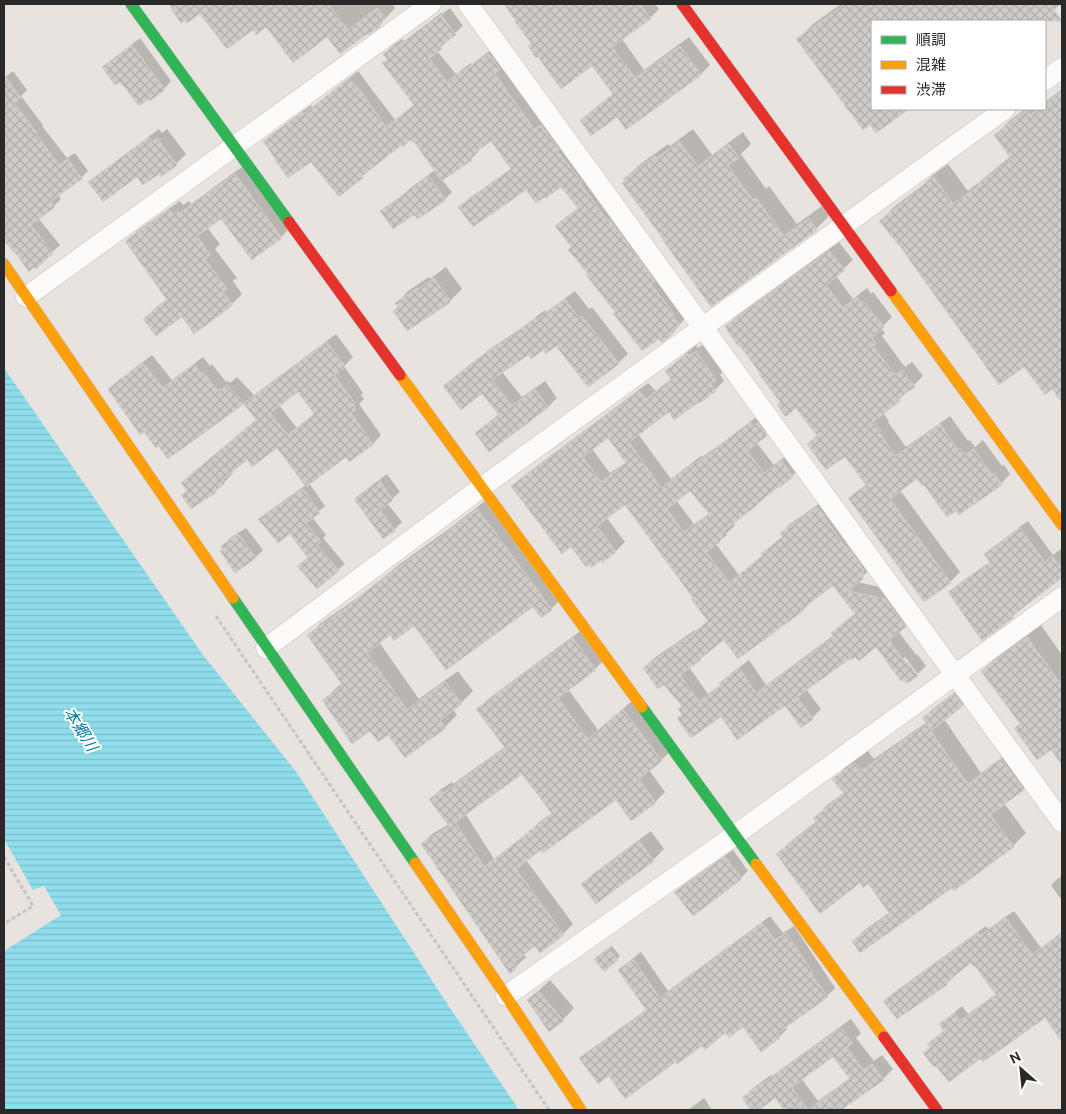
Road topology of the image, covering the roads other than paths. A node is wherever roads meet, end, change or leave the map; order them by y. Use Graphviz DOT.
graph roads {
  1 [pos="131,4"];
  2 [pos="431,4"];
  3 [pos="468,4"];
  4 [pos="682,4"];
  5 [pos="1062,68"];
  6 [pos="1046,79"];
  7 [pos="1004,110"];
  8 [pos="235,146"];
  9 [pos="844,225"];
  10 [pos="4,264"];
  11 [pos="26,297"];
  12 [pos="703,327"];
  13 [pos="482,487"];
  14 [pos="1062,525"];
  15 [pos="1062,597"];
  16 [pos="266,648"];
  17 [pos="956,675"];
  18 [pos="1062,822"];
  19 [pos="735,835"];
  20 [pos="506,996"];
  21 [pos="581,1110"];
  22 [pos="937,1110"];
  1 -- 8 [label="street"];
  2 -- 8 [label="street"];
  3 -- 12 [label="street"];
  4 -- 9 [label="street"];
  5 -- 6 [label="street"];
  7 -- 9 [label="street"];
  8 -- 11 [label="street"];
  8 -- 13 [label="street"];
  9 -- 12 [label="street"];
  9 -- 14 [label="street"];
  10 -- 11 [label="street"];
  11 -- 16 [label="street"];
  12 -- 13 [label="street"];
  12 -- 17 [label="street"];
  13 -- 16 [label="street"];
  13 -- 19 [label="street"];
  15 -- 17 [label="street"];
  16 -- 20 [label="street"];
  17 -- 18 [label="street"];
  17 -- 19 [label="street"];
  19 -- 20 [label="street"];
  19 -- 22 [label="street"];
  20 -- 21 [label="street"];
}
